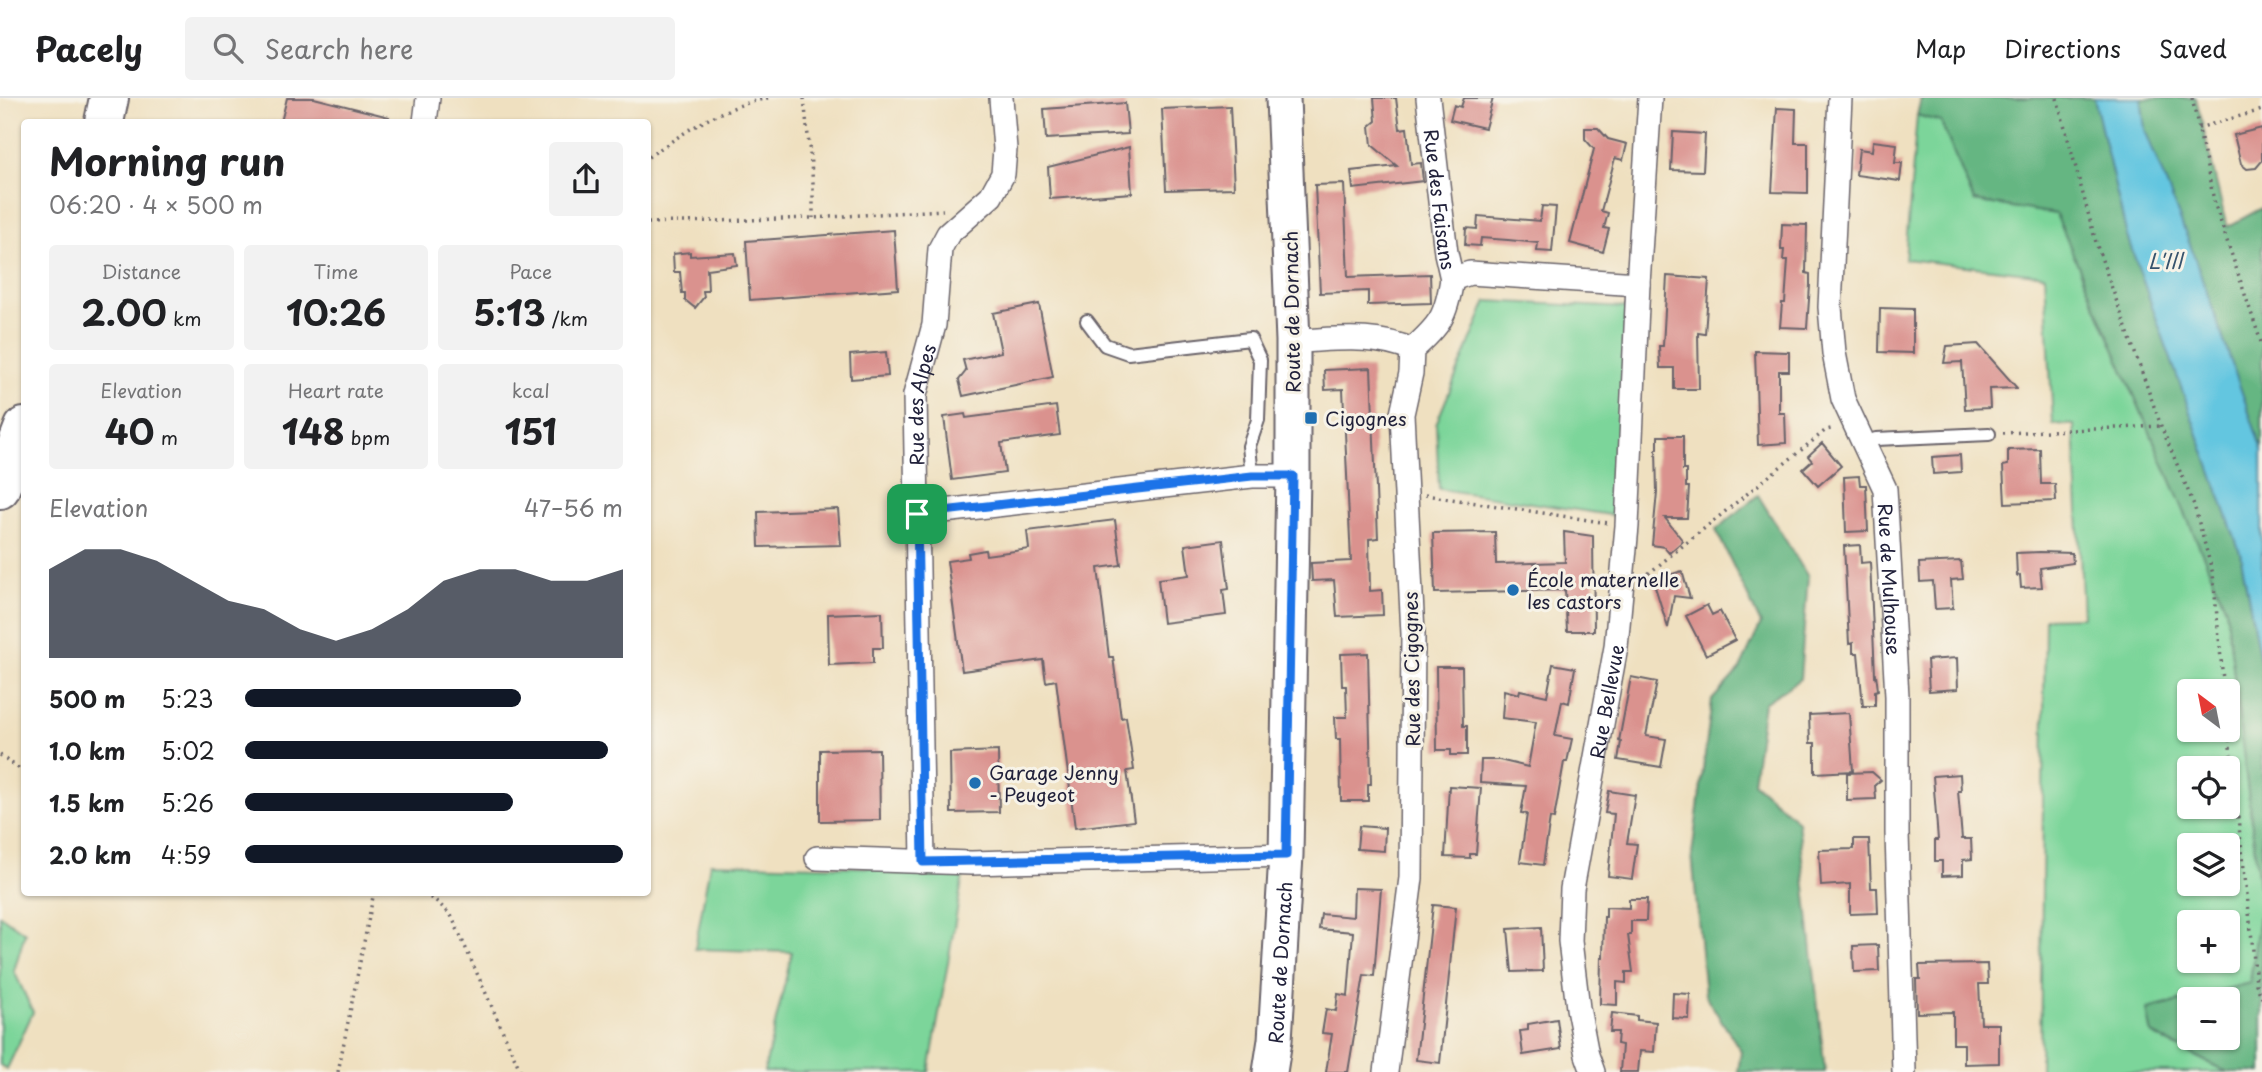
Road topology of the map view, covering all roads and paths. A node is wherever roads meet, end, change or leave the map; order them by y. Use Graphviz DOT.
graph roads {
  1 [pos="109,98"];
  2 [pos="428,98"];
  3 [pos="768,98"];
  4 [pos="804,98"];
  5 [pos="1001,98"];
  6 [pos="1283,98"];
  7 [pos="1428,98"];
  8 [pos="1650,98"];
  9 [pos="1840,98"];
  10 [pos="2057,98"];
  11 [pos="2192,98"];
  12 [pos="2262,110"];
  13 [pos="105,119"];
  14 [pos="425,119"];
  15 [pos="2198,128"];
  16 [pos="651,155"];
  17 [pos="968,217"];
  18 [pos="813,218"];
  19 [pos="651,223"];
  20 [pos="1452,279"];
  21 [pos="1638,284"];
  22 [pos="1087,321"];
  23 [pos="1293,341"];
  24 [pos="2262,345"];
  25 [pos="1412,350"];
  26 [pos="2161,426"];
  27 [pos="1826,430"];
  28 [pos="1989,434"];
  29 [pos="21,435"];
  30 [pos="1865,443"];
  31 [pos="1252,476"];
  32 [pos="1293,476"];
  33 [pos="0,489"];
  34 [pos="1406,492"];
  35 [pos="917,514"];
  36 [pos="1628,526"];
  37 [pos="1622,583"];
  38 [pos="2223,679"];
  39 [pos="2229,742"];
  40 [pos="0,755"];
  41 [pos="21,770"];
  42 [pos="1286,855"];
  43 [pos="817,858"];
  44 [pos="923,862"];
  45 [pos="373,896"];
  46 [pos="426,896"];
  47 [pos="2262,998"];
  48 [pos="338,1072"];
  49 [pos="521,1072"];
  50 [pos="1270,1072"];
  51 [pos="1386,1072"];
  52 [pos="1593,1072"];
  53 [pos="1904,1072"];
  1 -- 13 [label="highway"];
  2 -- 14 [label="street"];
  3 -- 16 [label="path"];
  4 -- 18 [label="path"];
  5 -- 17 [label="street, Rue des Alpes"];
  6 -- 23 [label="main road, Route de Dornach"];
  7 -- 20 [label="street, Rue des Faisans"];
  8 -- 21 [label="street, Rue Bellevue"];
  9 -- 30 [label="street, Rue de Mulhouse"];
  10 -- 26 [label="path"];
  11 -- 15 [label="path"];
  12 -- 15 [label="path"];
  15 -- 24 [label="path"];
  17 -- 18 [label="path"];
  17 -- 35 [label="street, Rue des Alpes"];
  18 -- 19 [label="path"];
  20 -- 21 [label="street, Rue des Faisans"];
  20 -- 25 [label="street"];
  21 -- 36 [label="street, Rue Bellevue"];
  22 -- 31 [label="lane"];
  23 -- 25 [label="street"];
  23 -- 32 [label="main road, Route de Dornach"];
  25 -- 34 [label="street, Rue des Cigognes"];
  26 -- 28 [label="path"];
  26 -- 38 [label="path"];
  27 -- 37 [label="path"];
  28 -- 30 [label="lane"];
  29 -- 33 [label="highway"];
  30 -- 53 [label="street, Rue de Mulhouse"];
  31 -- 32 [label="street"];
  31 -- 35 [label="street"];
  32 -- 42 [label="main road, Route de Dornach"];
  34 -- 36 [label="path"];
  34 -- 51 [label="street, Rue des Cigognes"];
  35 -- 44 [label="street, Rue des Alpes"];
  36 -- 37 [label="street, Rue Bellevue"];
  37 -- 52 [label="street, Rue Bellevue"];
  39 -- 47 [label="path"];
  40 -- 41 [label="path"];
  42 -- 44 [label="street"];
  42 -- 50 [label="main road, Route de Dornach"];
  43 -- 44 [label="street"];
  45 -- 48 [label="path"];
  46 -- 49 [label="path"];
}
